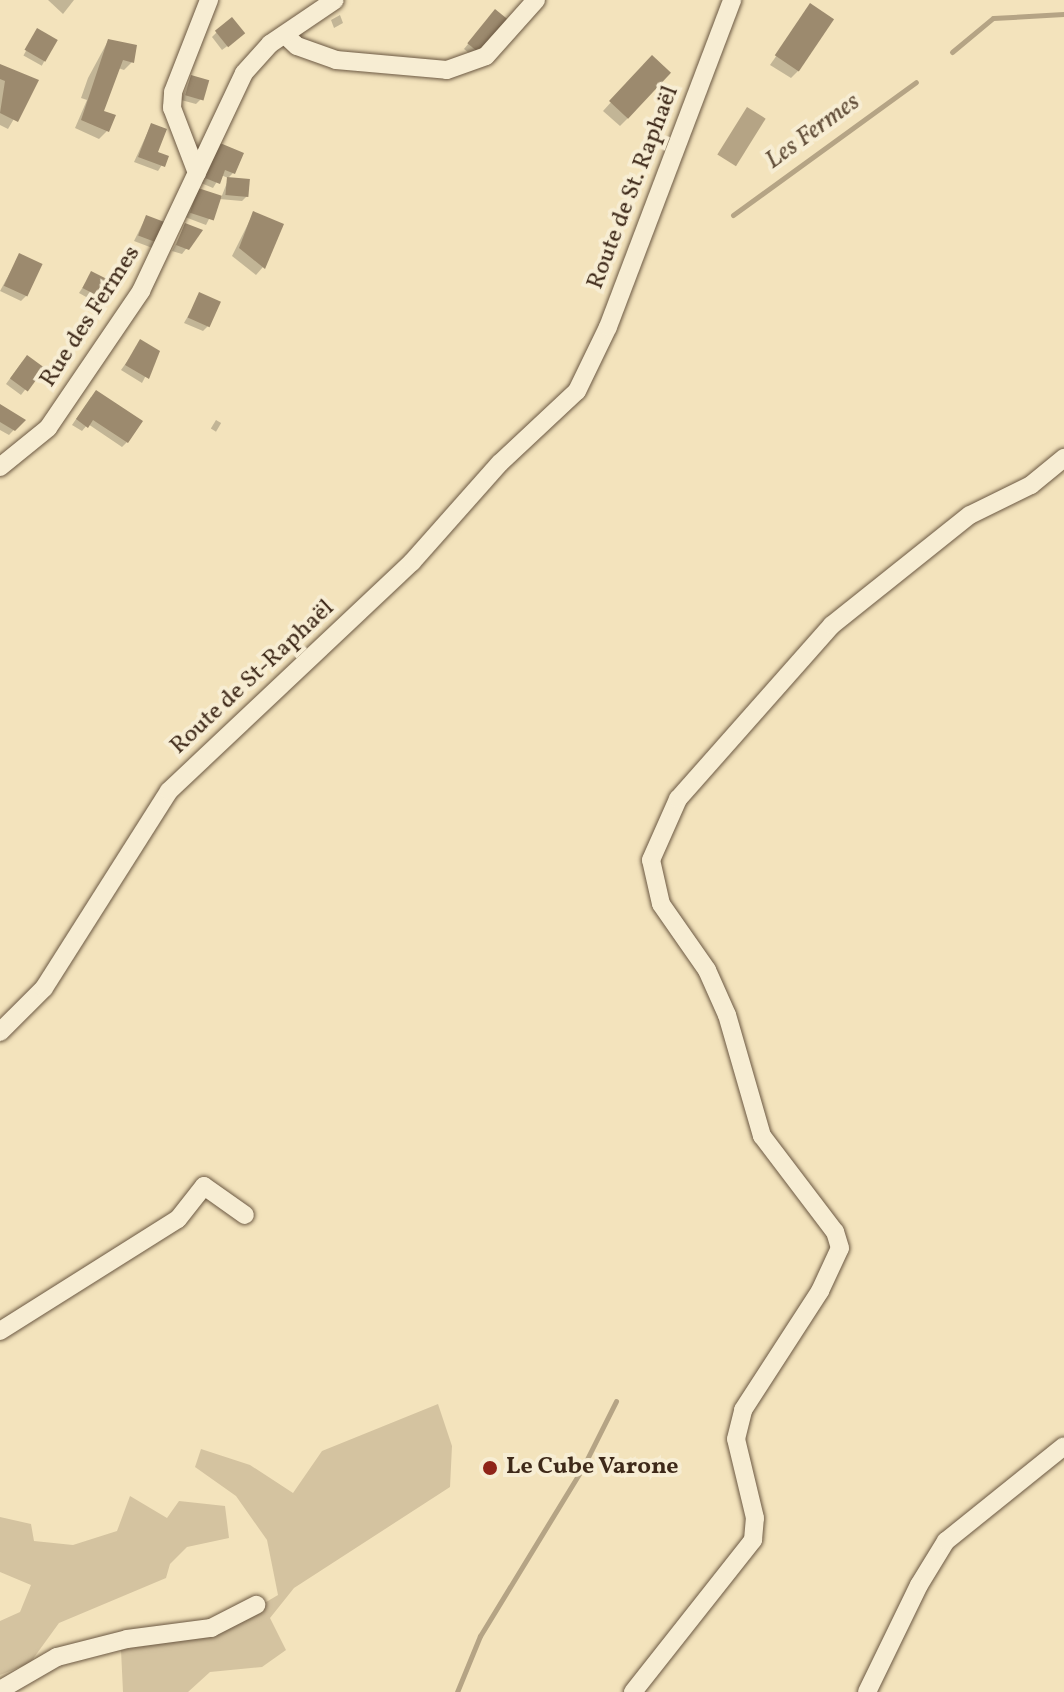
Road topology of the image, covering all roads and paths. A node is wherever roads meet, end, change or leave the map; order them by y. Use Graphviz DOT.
graph roads {
  1 [pos="209,0"];
  2 [pos="335,0"];
  3 [pos="536,0"];
  4 [pos="732,0"];
  5 [pos="285,35"];
  6 [pos="197,173"];
  7 [pos="577,391"];
  8 [pos="1064,458"];
  9 [pos="0,467"];
  10 [pos="0,1032"];
  11 [pos="245,1215"];
  12 [pos="0,1331"];
  13 [pos="1064,1446"];
  14 [pos="256,1605"];
  15 [pos="0,1690"];
  16 [pos="633,1692"];
  17 [pos="867,1692"];
  1 -- 6 [label="street"];
  2 -- 5 [label="street, Rue des Fermes"];
  3 -- 5 [label="street"];
  4 -- 7 [label="street, Route de St. Raphaël"];
  5 -- 6 [label="street, Rue des Fermes"];
  6 -- 9 [label="street, Rue des Fermes"];
  7 -- 10 [label="street, Route de St-Raphaël"];
  8 -- 16 [label="street"];
  11 -- 12 [label="street"];
  13 -- 17 [label="street"];
  14 -- 15 [label="street"];
}
